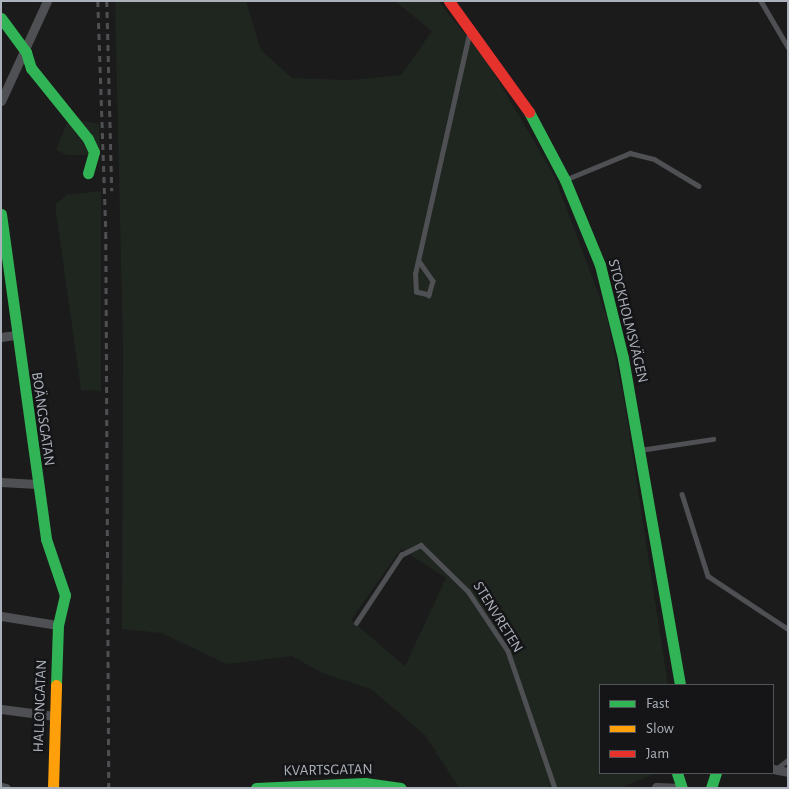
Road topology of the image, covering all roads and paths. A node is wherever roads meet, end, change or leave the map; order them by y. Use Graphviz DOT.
graph roads {
  1 [pos="47,1"];
  2 [pos="449,1"];
  3 [pos="762,1"];
  4 [pos="1,18"];
  5 [pos="471,28"];
  6 [pos="788,47"];
  7 [pos="26,52"];
  8 [pos="1,101"];
  9 [pos="88,173"];
  10 [pos="565,180"];
  11 [pos="699,186"];
  12 [pos="1,214"];
  13 [pos="419,261"];
  14 [pos="16,335"];
  15 [pos="1,337"];
  16 [pos="714,439"];
  17 [pos="640,450"];
  18 [pos="1,482"];
  19 [pos="37,484"];
  20 [pos="682,494"];
  21 [pos="1,616"];
  22 [pos="356,623"];
  23 [pos="58,624"];
  24 [pos="788,629"];
  25 [pos="680,684"];
  26 [pos="1,708"];
  27 [pos="54,716"];
  28 [pos="788,760"];
  29 [pos="774,769"];
  30 [pos="788,772"];
  31 [pos="674,774"];
  32 [pos="676,774"];
  33 [pos="1,787"];
  34 [pos="655,787"];
  35 [pos="6,788"];
  36 [pos="53,788"];
  37 [pos="256,788"];
  38 [pos="401,788"];
  39 [pos="554,788"];
  40 [pos="682,788"];
  1 -- 7 [label="street"];
  2 -- 5 [label="street, STOCKHOLMSVÄGEN"];
  3 -- 6 [label="lane"];
  4 -- 7 [label="street"];
  5 -- 10 [label="street, STOCKHOLMSVÄGEN"];
  5 -- 13 [label="lane"];
  7 -- 8 [label="street"];
  7 -- 9 [label="street"];
  10 -- 11 [label="lane"];
  10 -- 17 [label="street, STOCKHOLMSVÄGEN"];
  12 -- 14 [label="street, BOÄNGSGATAN"];
  13 -- 13 [label="lane"];
  14 -- 15 [label="street"];
  14 -- 19 [label="street, BOÄNGSGATAN"];
  16 -- 17 [label="lane"];
  17 -- 25 [label="street, STOCKHOLMSVÄGEN"];
  18 -- 19 [label="street"];
  19 -- 23 [label="street, BOÄNGSGATAN"];
  20 -- 24 [label="lane"];
  21 -- 23 [label="street"];
  22 -- 39 [label="lane, STENVRETEN"];
  23 -- 27 [label="street, HALLONGATAN"];
  26 -- 27 [label="street"];
  27 -- 36 [label="street, HALLONGATAN"];
  28 -- 29 [label="lane"];
  29 -- 30 [label="street"];
  31 -- 34 [label="street"];
  32 -- 40 [label="street"];
  33 -- 35 [label="street"];
  34 -- 40 [label="street"];
  37 -- 38 [label="street, KVARTSGATAN"];
}
